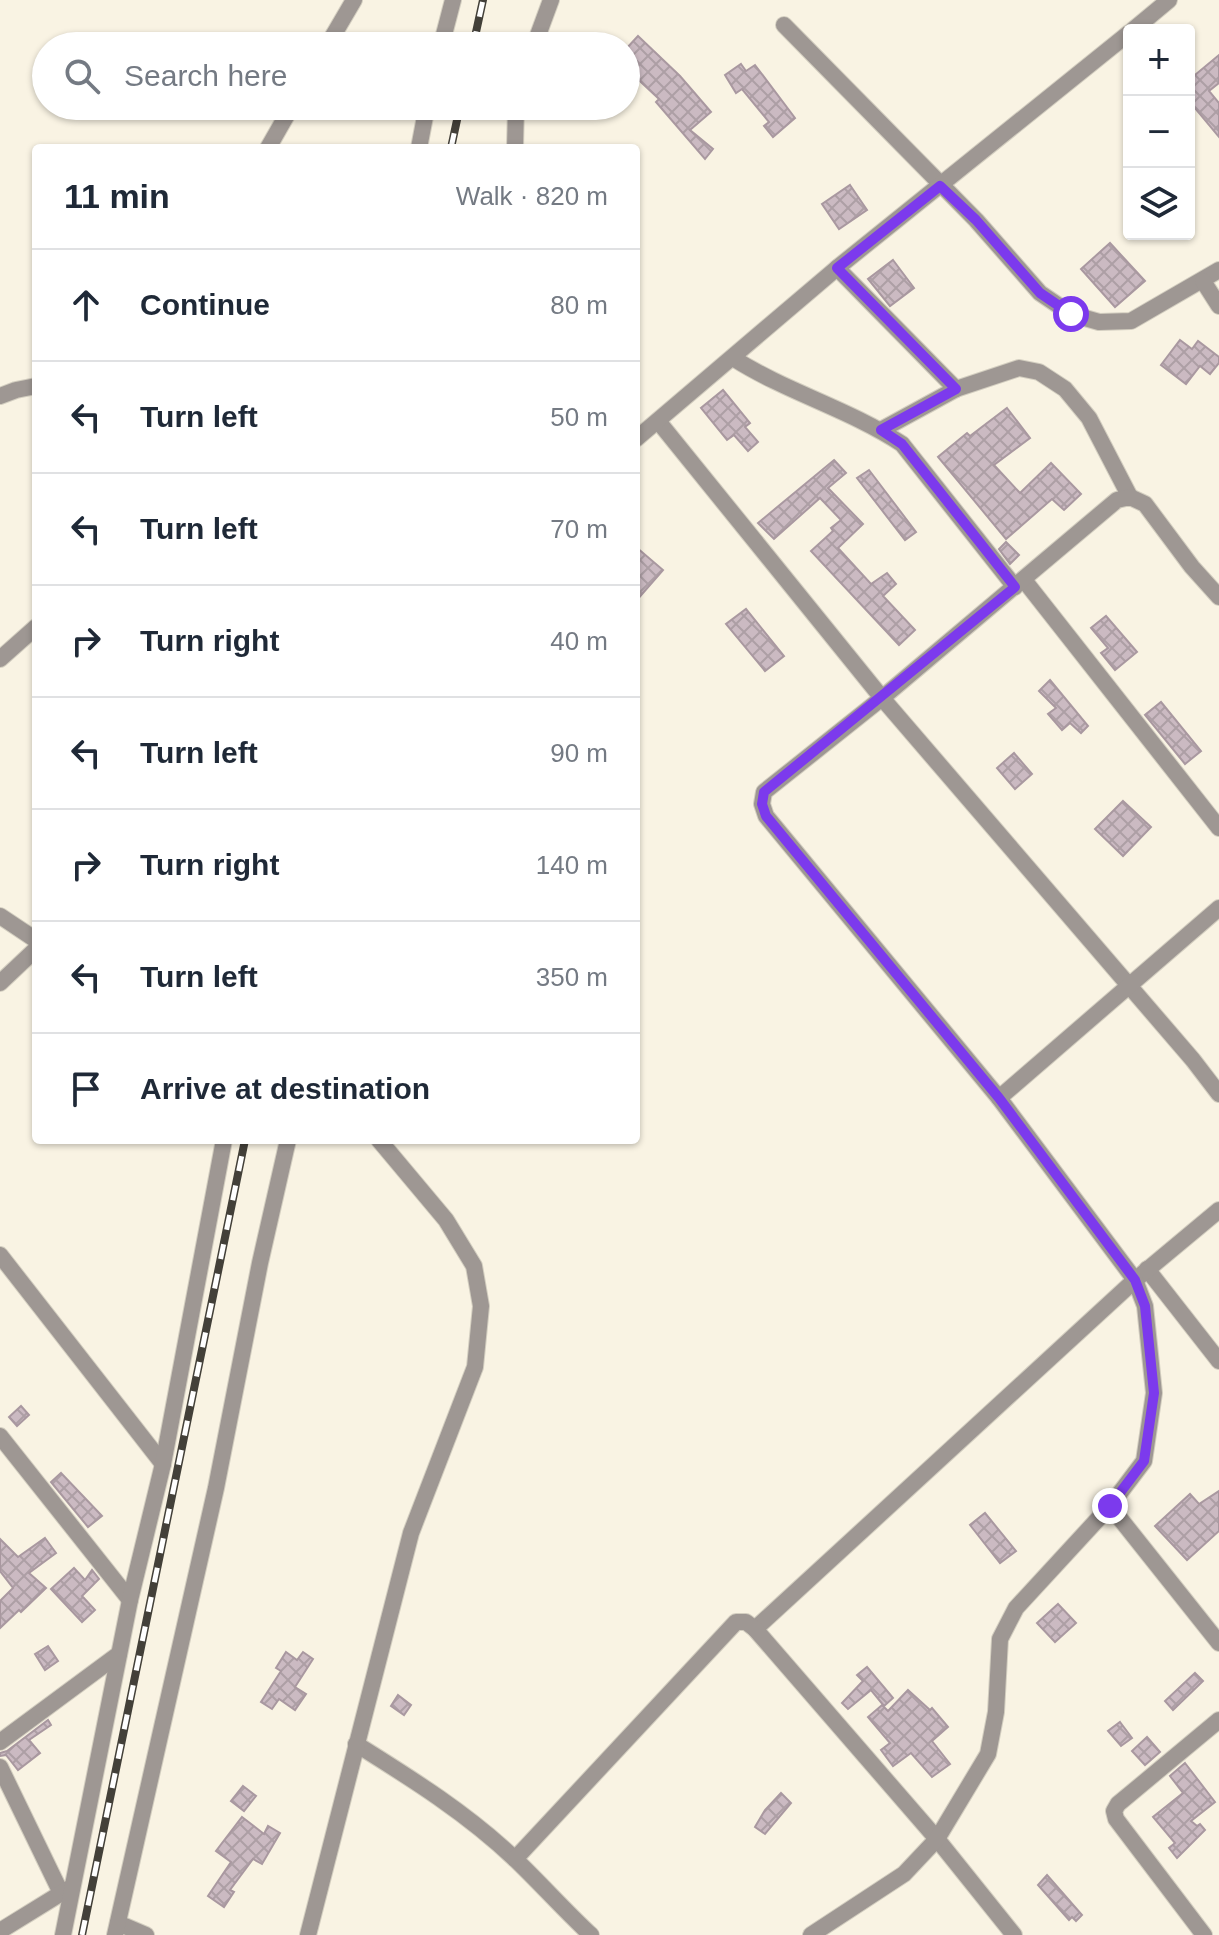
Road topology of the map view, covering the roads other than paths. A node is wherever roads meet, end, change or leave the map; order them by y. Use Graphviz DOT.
graph roads {
  1 [pos="354,0"];
  2 [pos="453,0"];
  3 [pos="551,0"];
  4 [pos="1169,0"];
  5 [pos="1140,24"];
  6 [pos="784,25"];
  7 [pos="335,32"];
  8 [pos="445,32"];
  9 [pos="539,32"];
  10 [pos="1123,38"];
  11 [pos="284,120"];
  12 [pos="424,120"];
  13 [pos="516,120"];
  14 [pos="270,144"];
  15 [pos="420,144"];
  16 [pos="515,144"];
  17 [pos="940,186"];
  18 [pos="837,268"];
  19 [pos="1219,270"];
  20 [pos="1203,281"];
  21 [pos="1219,306"];
  22 [pos="733,358"];
  23 [pos="32,387"];
  24 [pos="956,389"];
  25 [pos="0,396"];
  26 [pos="658,421"];
  27 [pos="881,430"];
  28 [pos="640,436"];
  29 [pos="1130,497"];
  30 [pos="1019,584"];
  31 [pos="1219,597"];
  32 [pos="32,631"];
  33 [pos="0,659"];
  34 [pos="882,698"];
  35 [pos="1219,828"];
  36 [pos="1219,908"];
  37 [pos="0,916"];
  38 [pos="32,937"];
  39 [pos="32,953"];
  40 [pos="0,983"];
  41 [pos="1128,987"];
  42 [pos="1219,1094"];
  43 [pos="999,1098"];
  44 [pos="223,1144"];
  45 [pos="287,1144"];
  46 [pos="382,1144"];
  47 [pos="1219,1210"];
  48 [pos="0,1255"];
  49 [pos="1141,1275"];
  50 [pos="1219,1361"];
  51 [pos="0,1436"];
  52 [pos="163,1464"];
  53 [pos="1110,1506"];
  54 [pos="130,1600"];
  55 [pos="755,1629"];
  56 [pos="1219,1643"];
  57 [pos="119,1654"];
  58 [pos="1219,1720"];
  59 [pos="0,1742"];
  60 [pos="356,1744"];
  61 [pos="0,1767"];
  62 [pos="937,1839"];
  63 [pos="515,1859"];
  64 [pos="67,1889"];
  65 [pos="116,1929"];
  66 [pos="0,1931"];
  67 [pos="63,1935"];
  68 [pos="146,1935"];
  69 [pos="308,1935"];
  70 [pos="591,1935"];
  71 [pos="811,1935"];
  72 [pos="1014,1935"];
  73 [pos="1204,1935"];
  1 -- 7 [label="street"];
  2 -- 8 [label="street"];
  3 -- 9 [label="street"];
  4 -- 5 [label="street"];
  6 -- 17 [label="street"];
  10 -- 17 [label="street"];
  11 -- 14 [label="street"];
  12 -- 15 [label="street"];
  13 -- 16 [label="street"];
  17 -- 18 [label="street"];
  17 -- 20 [label="street"];
  18 -- 22 [label="street"];
  18 -- 24 [label="street"];
  19 -- 20 [label="street"];
  20 -- 21 [label="street"];
  22 -- 26 [label="street"];
  22 -- 27 [label="street"];
  23 -- 25 [label="street"];
  24 -- 27 [label="street"];
  24 -- 29 [label="street"];
  26 -- 28 [label="street"];
  26 -- 34 [label="street"];
  27 -- 30 [label="street"];
  29 -- 30 [label="street"];
  29 -- 31 [label="street"];
  30 -- 34 [label="street"];
  30 -- 35 [label="street"];
  32 -- 33 [label="street"];
  34 -- 41 [label="street"];
  34 -- 43 [label="street"];
  36 -- 41 [label="street"];
  37 -- 38 [label="street"];
  39 -- 40 [label="street"];
  41 -- 42 [label="street"];
  41 -- 43 [label="street"];
  43 -- 49 [label="street"];
  44 -- 52 [label="street"];
  45 -- 65 [label="street"];
  46 -- 60 [label="street"];
  47 -- 49 [label="street"];
  48 -- 52 [label="street"];
  49 -- 50 [label="street"];
  49 -- 53 [label="street"];
  49 -- 55 [label="street"];
  51 -- 54 [label="street"];
  52 -- 54 [label="street"];
  53 -- 56 [label="street"];
  53 -- 62 [label="street"];
  54 -- 57 [label="street"];
  55 -- 62 [label="street"];
  55 -- 63 [label="street"];
  57 -- 59 [label="street"];
  57 -- 64 [label="street"];
  58 -- 73 [label="street"];
  60 -- 63 [label="street"];
  60 -- 69 [label="street"];
  61 -- 64 [label="street"];
  62 -- 71 [label="street"];
  62 -- 72 [label="street"];
  63 -- 70 [label="street"];
  64 -- 66 [label="street"];
  64 -- 67 [label="street"];
  65 -- 68 [label="street"];
}
